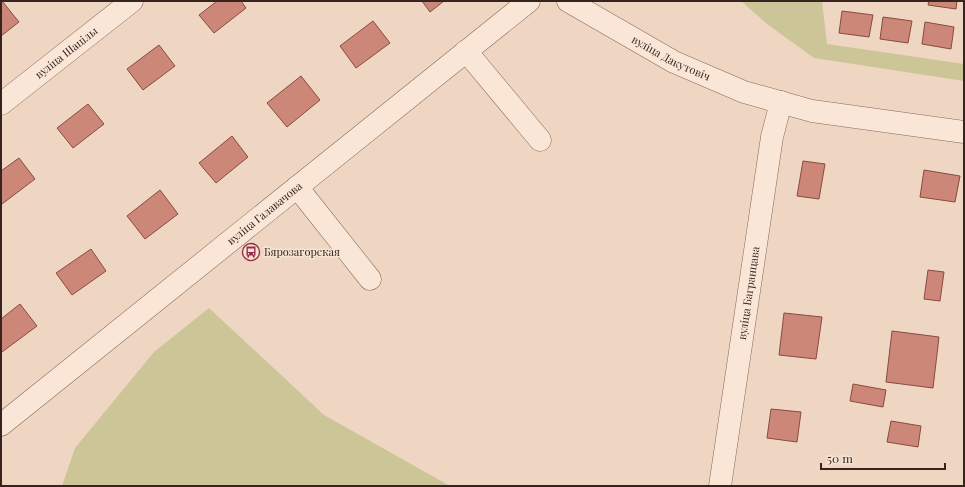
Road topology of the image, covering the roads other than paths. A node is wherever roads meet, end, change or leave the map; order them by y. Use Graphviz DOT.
graph roads {
  1 [pos="132,1"];
  2 [pos="529,1"];
  3 [pos="568,1"];
  4 [pos="466,51"];
  5 [pos="781,102"];
  6 [pos="1,104"];
  7 [pos="964,132"];
  8 [pos="540,140"];
  9 [pos="297,187"];
  10 [pos="370,279"];
  11 [pos="1,425"];
  12 [pos="720,486"];
  1 -- 6 [label="street, вуліца Шацілы"];
  2 -- 4 [label="street, вуліца Галавачова"];
  3 -- 5 [label="street, вуліца Дакутовіч"];
  4 -- 8 [label="street"];
  4 -- 9 [label="street, вуліца Галавачова"];
  5 -- 7 [label="street, вуліца Дакутовіч"];
  5 -- 12 [label="street, вуліца Багранцава"];
  9 -- 10 [label="street"];
  9 -- 11 [label="street, вуліца Галавачова"];
}
